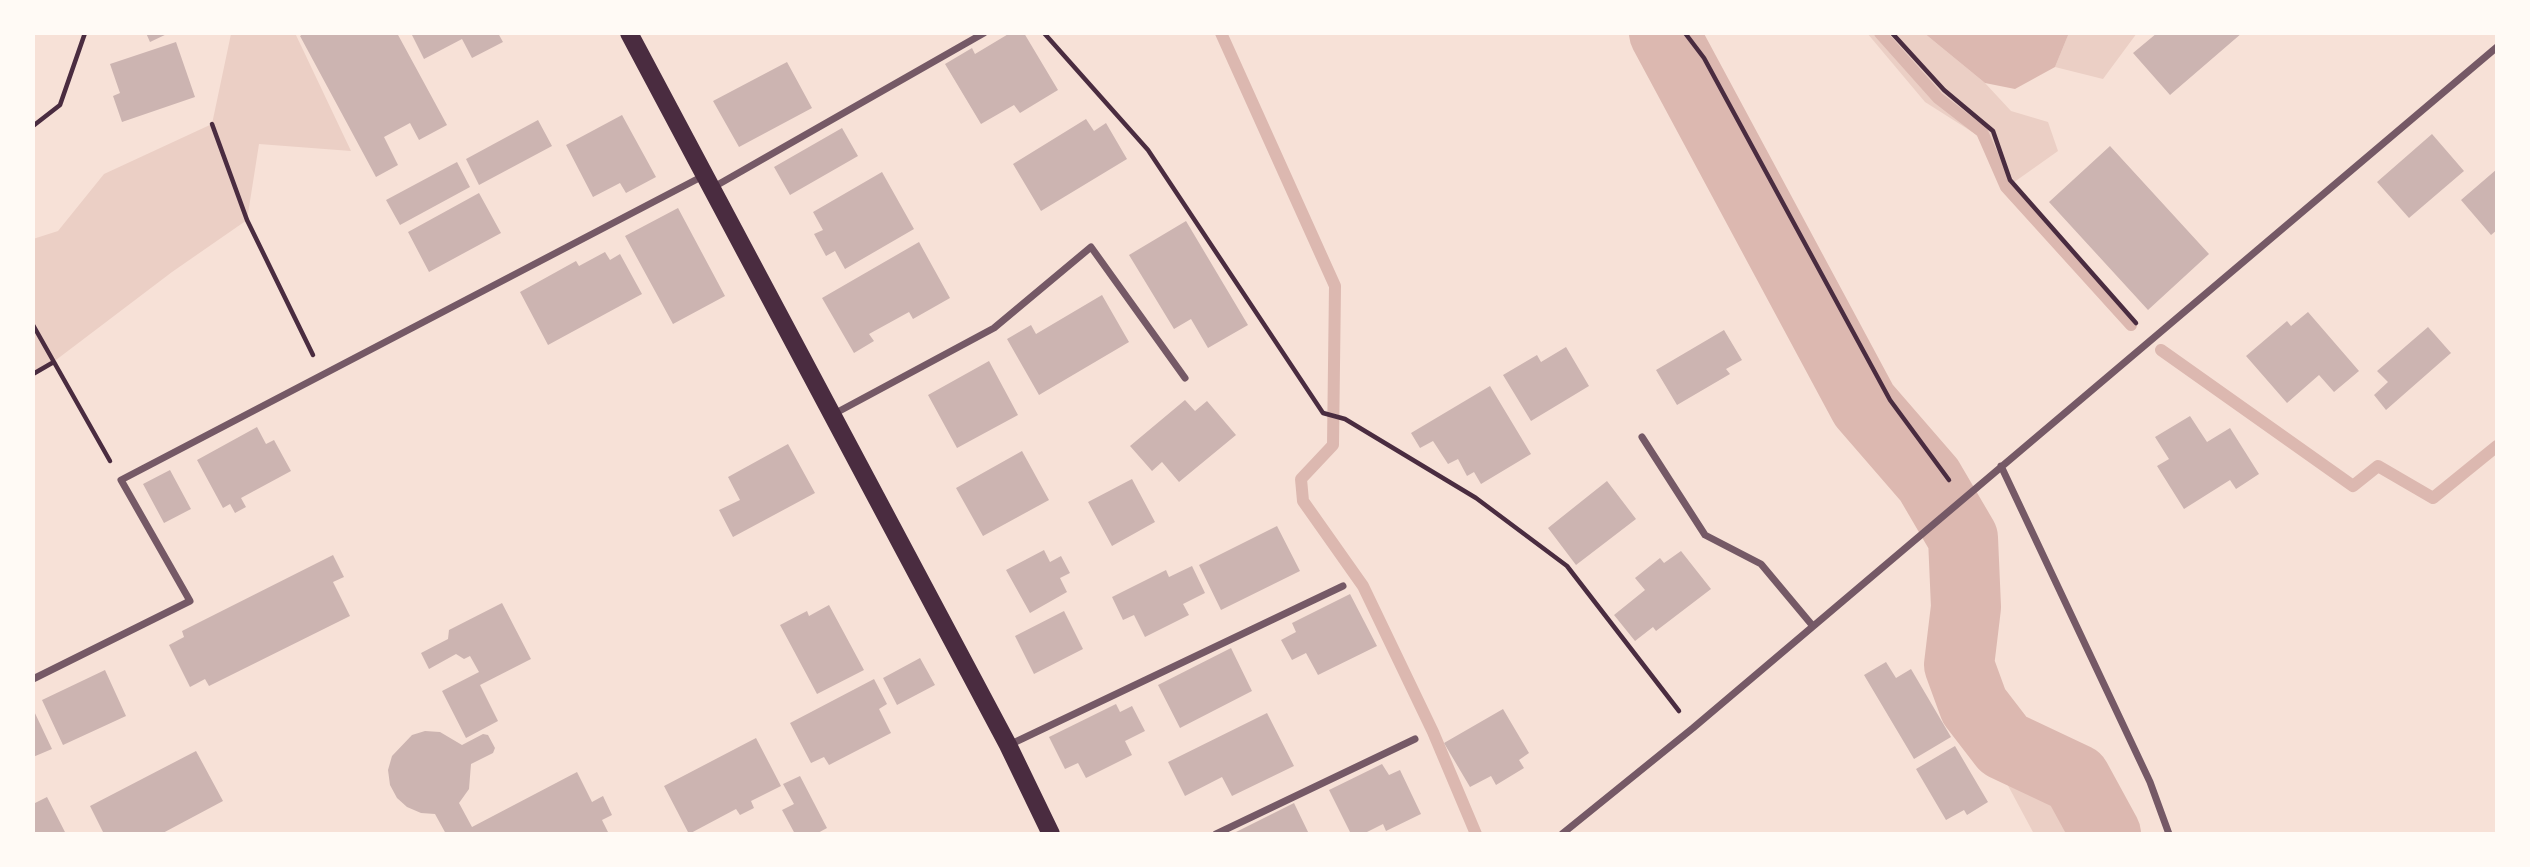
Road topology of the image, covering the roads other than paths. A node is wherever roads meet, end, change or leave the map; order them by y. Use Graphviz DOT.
graph roads {
  1 [pos="629,33"];
  2 [pos="984,33"];
  3 [pos="2497,47"];
  4 [pos="709,182"];
  5 [pos="1185,378"];
  6 [pos="831,416"];
  7 [pos="1642,437"];
  8 [pos="2001,466"];
  9 [pos="1343,586"];
  10 [pos="1812,625"];
  11 [pos="33,679"];
  12 [pos="1415,739"];
  13 [pos="1009,745"];
  14 [pos="1051,834"];
  15 [pos="1216,834"];
  16 [pos="1562,834"];
  17 [pos="2169,834"];
  1 -- 4 [label="main road"];
  2 -- 4 [label="street"];
  3 -- 8 [label="street"];
  4 -- 6 [label="main road"];
  4 -- 11 [label="street"];
  5 -- 6 [label="street"];
  6 -- 13 [label="main road"];
  7 -- 10 [label="street"];
  8 -- 10 [label="street"];
  8 -- 17 [label="street"];
  9 -- 13 [label="street"];
  10 -- 16 [label="street"];
  12 -- 15 [label="street"];
  13 -- 14 [label="main road"];
}
